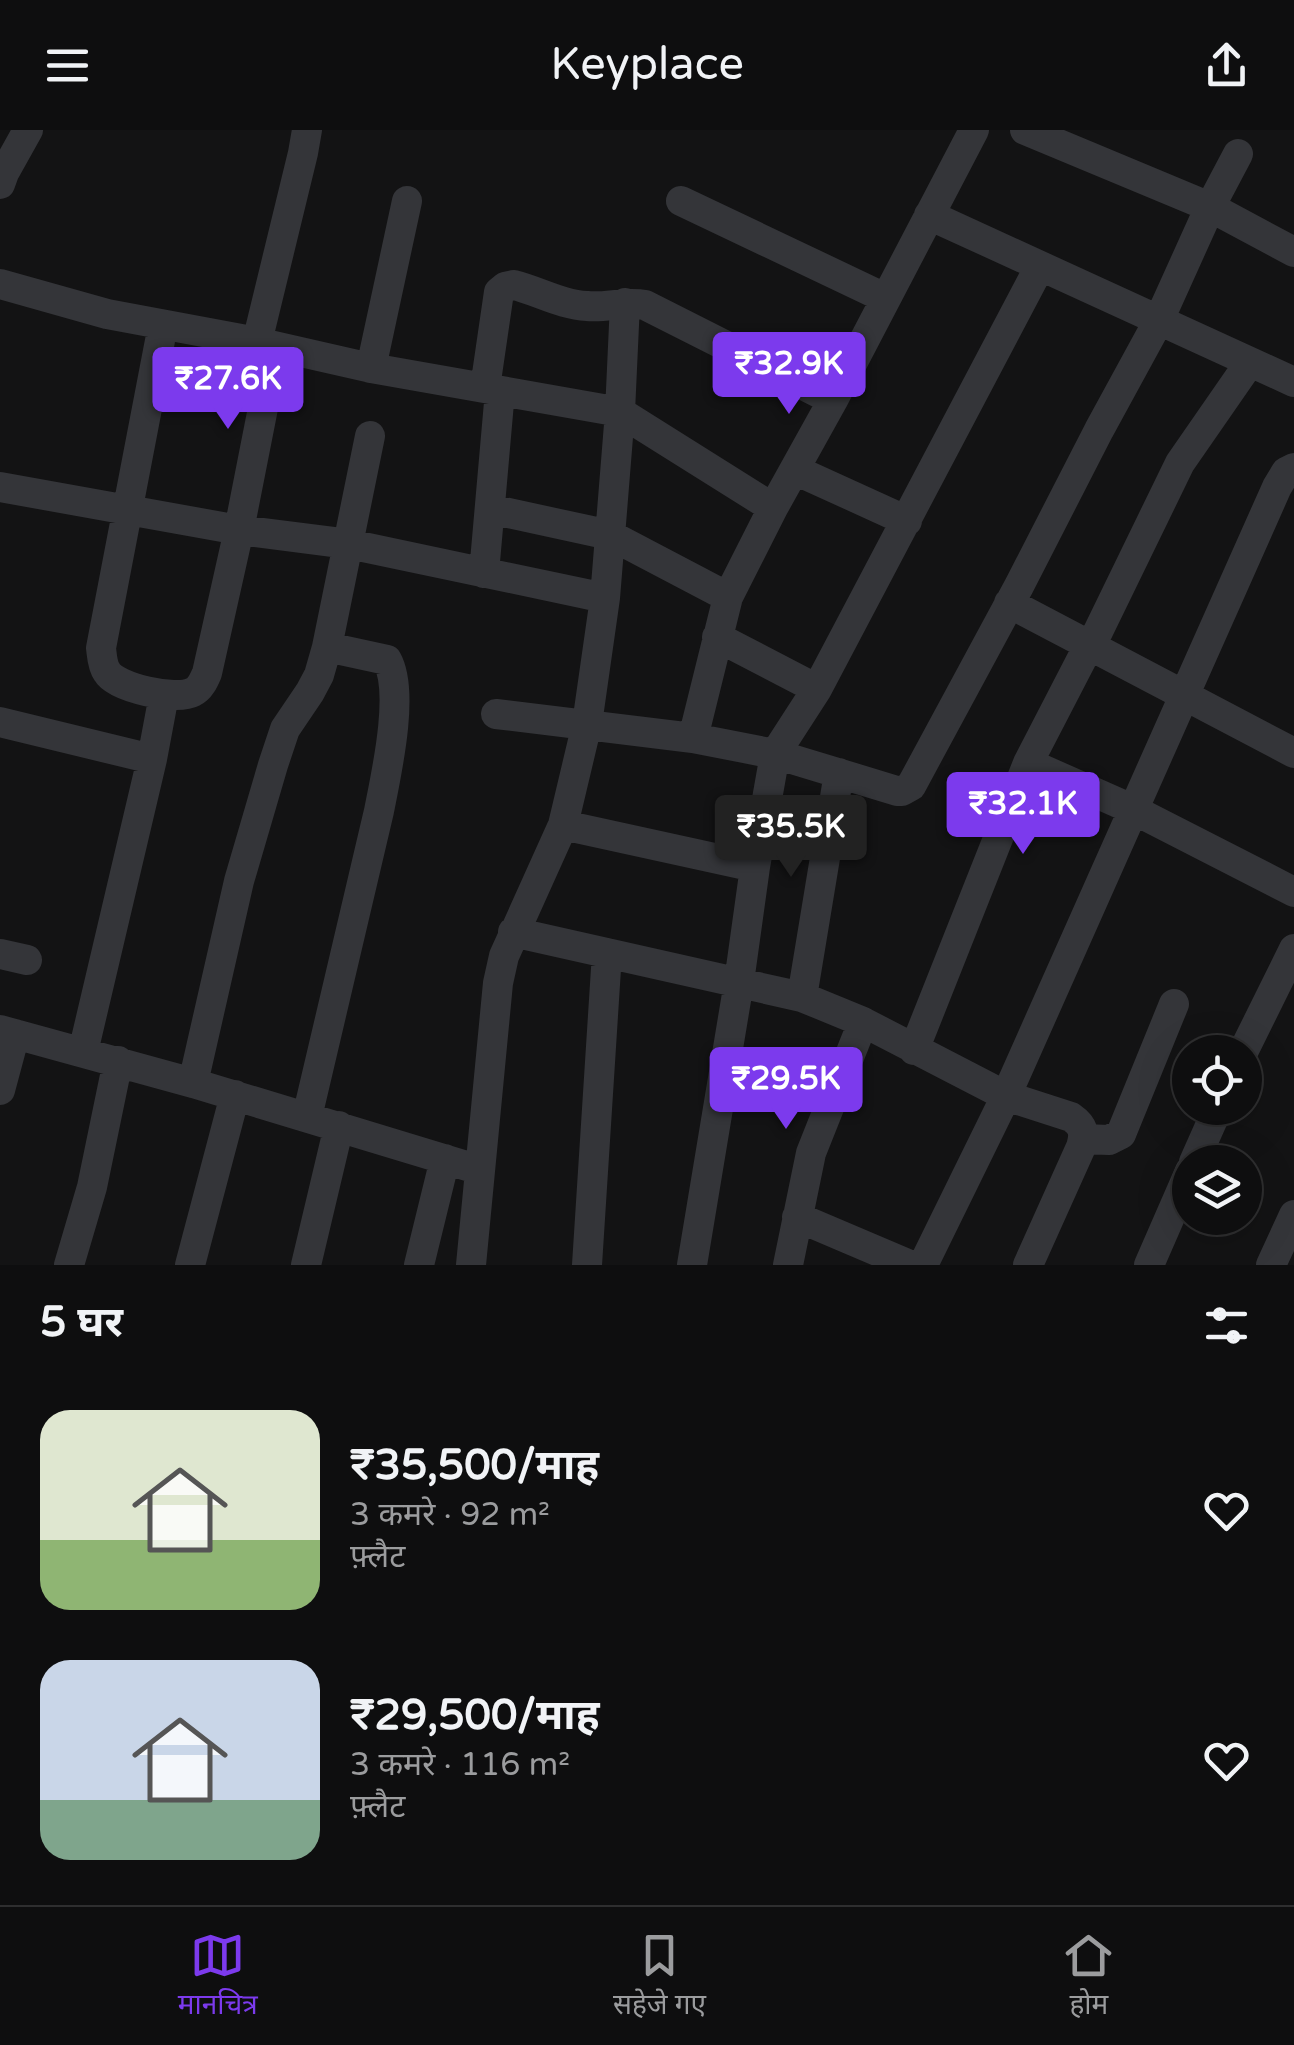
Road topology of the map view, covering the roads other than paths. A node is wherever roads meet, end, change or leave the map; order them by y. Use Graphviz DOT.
graph roads {
  1 [pos="28,130"];
  2 [pos="306,130"];
  3 [pos="974,130"];
  4 [pos="1025,130"];
  5 [pos="1238,154"];
  6 [pos="1,176"];
  7 [pos="407,201"];
  8 [pos="681,201"];
  9 [pos="1210,207"];
  10 [pos="930,216"];
  11 [pos="1294,252"];
  12 [pos="1040,266"];
  13 [pos="0,284"];
  14 [pos="885,298"];
  15 [pos="625,302"];
  16 [pos="1159,320"];
  17 [pos="163,325"];
  18 [pos="266,344"];
  19 [pos="1250,362"];
  20 [pos="371,368"];
  21 [pos="1294,382"];
  22 [pos="492,389"];
  23 [pos="833,400"];
  24 [pos="620,412"];
  25 [pos="370,436"];
  26 [pos="1294,468"];
  27 [pos="794,470"];
  28 [pos="0,487"];
  29 [pos="772,508"];
  30 [pos="127,510"];
  31 [pos="490,510"];
  32 [pos="907,521"];
  33 [pos="240,530"];
  34 [pos="610,535"];
  35 [pos="349,544"];
  36 [pos="484,573"];
  37 [pos="728,596"];
  38 [pos="605,598"];
  39 [pos="1009,603"];
  40 [pos="717,637"];
  41 [pos="1090,646"];
  42 [pos="327,647"];
  43 [pos="817,690"];
  44 [pos="164,695"];
  45 [pos="1185,696"];
  46 [pos="496,714"];
  47 [pos="0,722"];
  48 [pos="586,724"];
  49 [pos="692,738"];
  50 [pos="1294,753"];
  51 [pos="775,754"];
  52 [pos="152,759"];
  53 [pos="1028,763"];
  54 [pos="839,773"];
  55 [pos="1132,809"];
  56 [pos="563,825"];
  57 [pos="754,867"];
  58 [pos="1294,892"];
  59 [pos="513,932"];
  60 [pos="1294,949"];
  61 [pos="607,953"];
  62 [pos="738,982"];
  63 [pos="802,996"];
  64 [pos="1174,1004"];
  65 [pos="863,1022"];
  66 [pos="7,1032"];
  67 [pos="1251,1035"];
  68 [pos="914,1050"];
  69 [pos="83,1052"];
  70 [pos="118,1062"];
  71 [pos="193,1083"];
  72 [pos="0,1090"];
  73 [pos="234,1095"];
  74 [pos="1006,1096"];
  75 [pos="307,1117"];
  76 [pos="339,1126"];
  77 [pos="1083,1139"];
  78 [pos="444,1159"];
  79 [pos="480,1170"];
  80 [pos="1172,1212"];
  81 [pos="1294,1215"];
  82 [pos="797,1217"];
  83 [pos="70,1265"];
  84 [pos="190,1265"];
  85 [pos="306,1265"];
  86 [pos="420,1265"];
  87 [pos="471,1265"];
  88 [pos="587,1265"];
  89 [pos="692,1265"];
  90 [pos="788,1265"];
  91 [pos="910,1265"];
  92 [pos="923,1265"];
  93 [pos="1028,1265"];
  94 [pos="1149,1265"];
  95 [pos="1271,1265"];
  1 -- 6 [label="street"];
  2 -- 18 [label="street"];
  3 -- 10 [label="street"];
  4 -- 9 [label="street"];
  5 -- 9 [label="street"];
  7 -- 20 [label="street"];
  8 -- 14 [label="street"];
  9 -- 11 [label="street"];
  9 -- 16 [label="street"];
  10 -- 12 [label="street"];
  10 -- 14 [label="street"];
  12 -- 16 [label="street"];
  12 -- 32 [label="street"];
  13 -- 17 [label="street"];
  14 -- 23 [label="street"];
  15 -- 22 [label="street"];
  15 -- 23 [label="street"];
  15 -- 24 [label="street"];
  16 -- 19 [label="street"];
  16 -- 39 [label="street"];
  17 -- 18 [label="street"];
  17 -- 30 [label="street"];
  18 -- 20 [label="street"];
  18 -- 33 [label="street"];
  19 -- 21 [label="street"];
  19 -- 41 [label="street"];
  20 -- 22 [label="street"];
  22 -- 24 [label="street"];
  22 -- 31 [label="street"];
  23 -- 27 [label="street"];
  24 -- 29 [label="street"];
  24 -- 34 [label="street"];
  25 -- 35 [label="street"];
  26 -- 45 [label="street"];
  27 -- 29 [label="street"];
  27 -- 32 [label="street"];
  28 -- 30 [label="street"];
  29 -- 37 [label="street"];
  30 -- 33 [label="street"];
  30 -- 44 [label="street"];
  31 -- 34 [label="street"];
  31 -- 36 [label="street"];
  32 -- 43 [label="street"];
  33 -- 35 [label="street"];
  33 -- 44 [label="street"];
  34 -- 37 [label="street"];
  34 -- 38 [label="street"];
  35 -- 36 [label="street"];
  35 -- 42 [label="street"];
  36 -- 38 [label="street"];
  37 -- 40 [label="street"];
  38 -- 48 [label="street"];
  39 -- 41 [label="street"];
  39 -- 54 [label="street"];
  40 -- 43 [label="street"];
  40 -- 49 [label="street"];
  41 -- 45 [label="street"];
  41 -- 53 [label="street"];
  42 -- 71 [label="street"];
  42 -- 75 [label="street"];
  43 -- 51 [label="street"];
  44 -- 52 [label="street"];
  45 -- 50 [label="street"];
  45 -- 55 [label="street"];
  46 -- 48 [label="street"];
  47 -- 52 [label="street"];
  48 -- 49 [label="street"];
  48 -- 56 [label="street"];
  49 -- 51 [label="street"];
  51 -- 54 [label="street"];
  51 -- 57 [label="street"];
  52 -- 69 [label="street"];
  53 -- 55 [label="street"];
  53 -- 68 [label="street"];
  54 -- 63 [label="street"];
  55 -- 58 [label="street"];
  55 -- 74 [label="street"];
  56 -- 57 [label="street"];
  56 -- 59 [label="street"];
  57 -- 62 [label="street"];
  59 -- 61 [label="street"];
  59 -- 79 [label="street"];
  60 -- 67 [label="street"];
  61 -- 62 [label="street"];
  61 -- 88 [label="street"];
  62 -- 63 [label="street"];
  62 -- 89 [label="street"];
  63 -- 65 [label="street"];
  64 -- 77 [label="street"];
  65 -- 68 [label="street"];
  65 -- 82 [label="street"];
  66 -- 69 [label="street"];
  66 -- 72 [label="street"];
  68 -- 74 [label="street"];
  69 -- 70 [label="street"];
  70 -- 71 [label="street"];
  70 -- 83 [label="street"];
  71 -- 73 [label="street"];
  73 -- 75 [label="street"];
  73 -- 84 [label="street"];
  74 -- 77 [label="street"];
  74 -- 92 [label="street"];
  75 -- 76 [label="street"];
  76 -- 78 [label="street"];
  76 -- 85 [label="street"];
  77 -- 93 [label="street"];
  78 -- 79 [label="street"];
  78 -- 86 [label="street"];
  79 -- 87 [label="street"];
  80 -- 94 [label="street"];
  81 -- 95 [label="street"];
  82 -- 90 [label="street"];
  82 -- 91 [label="street"];
}
